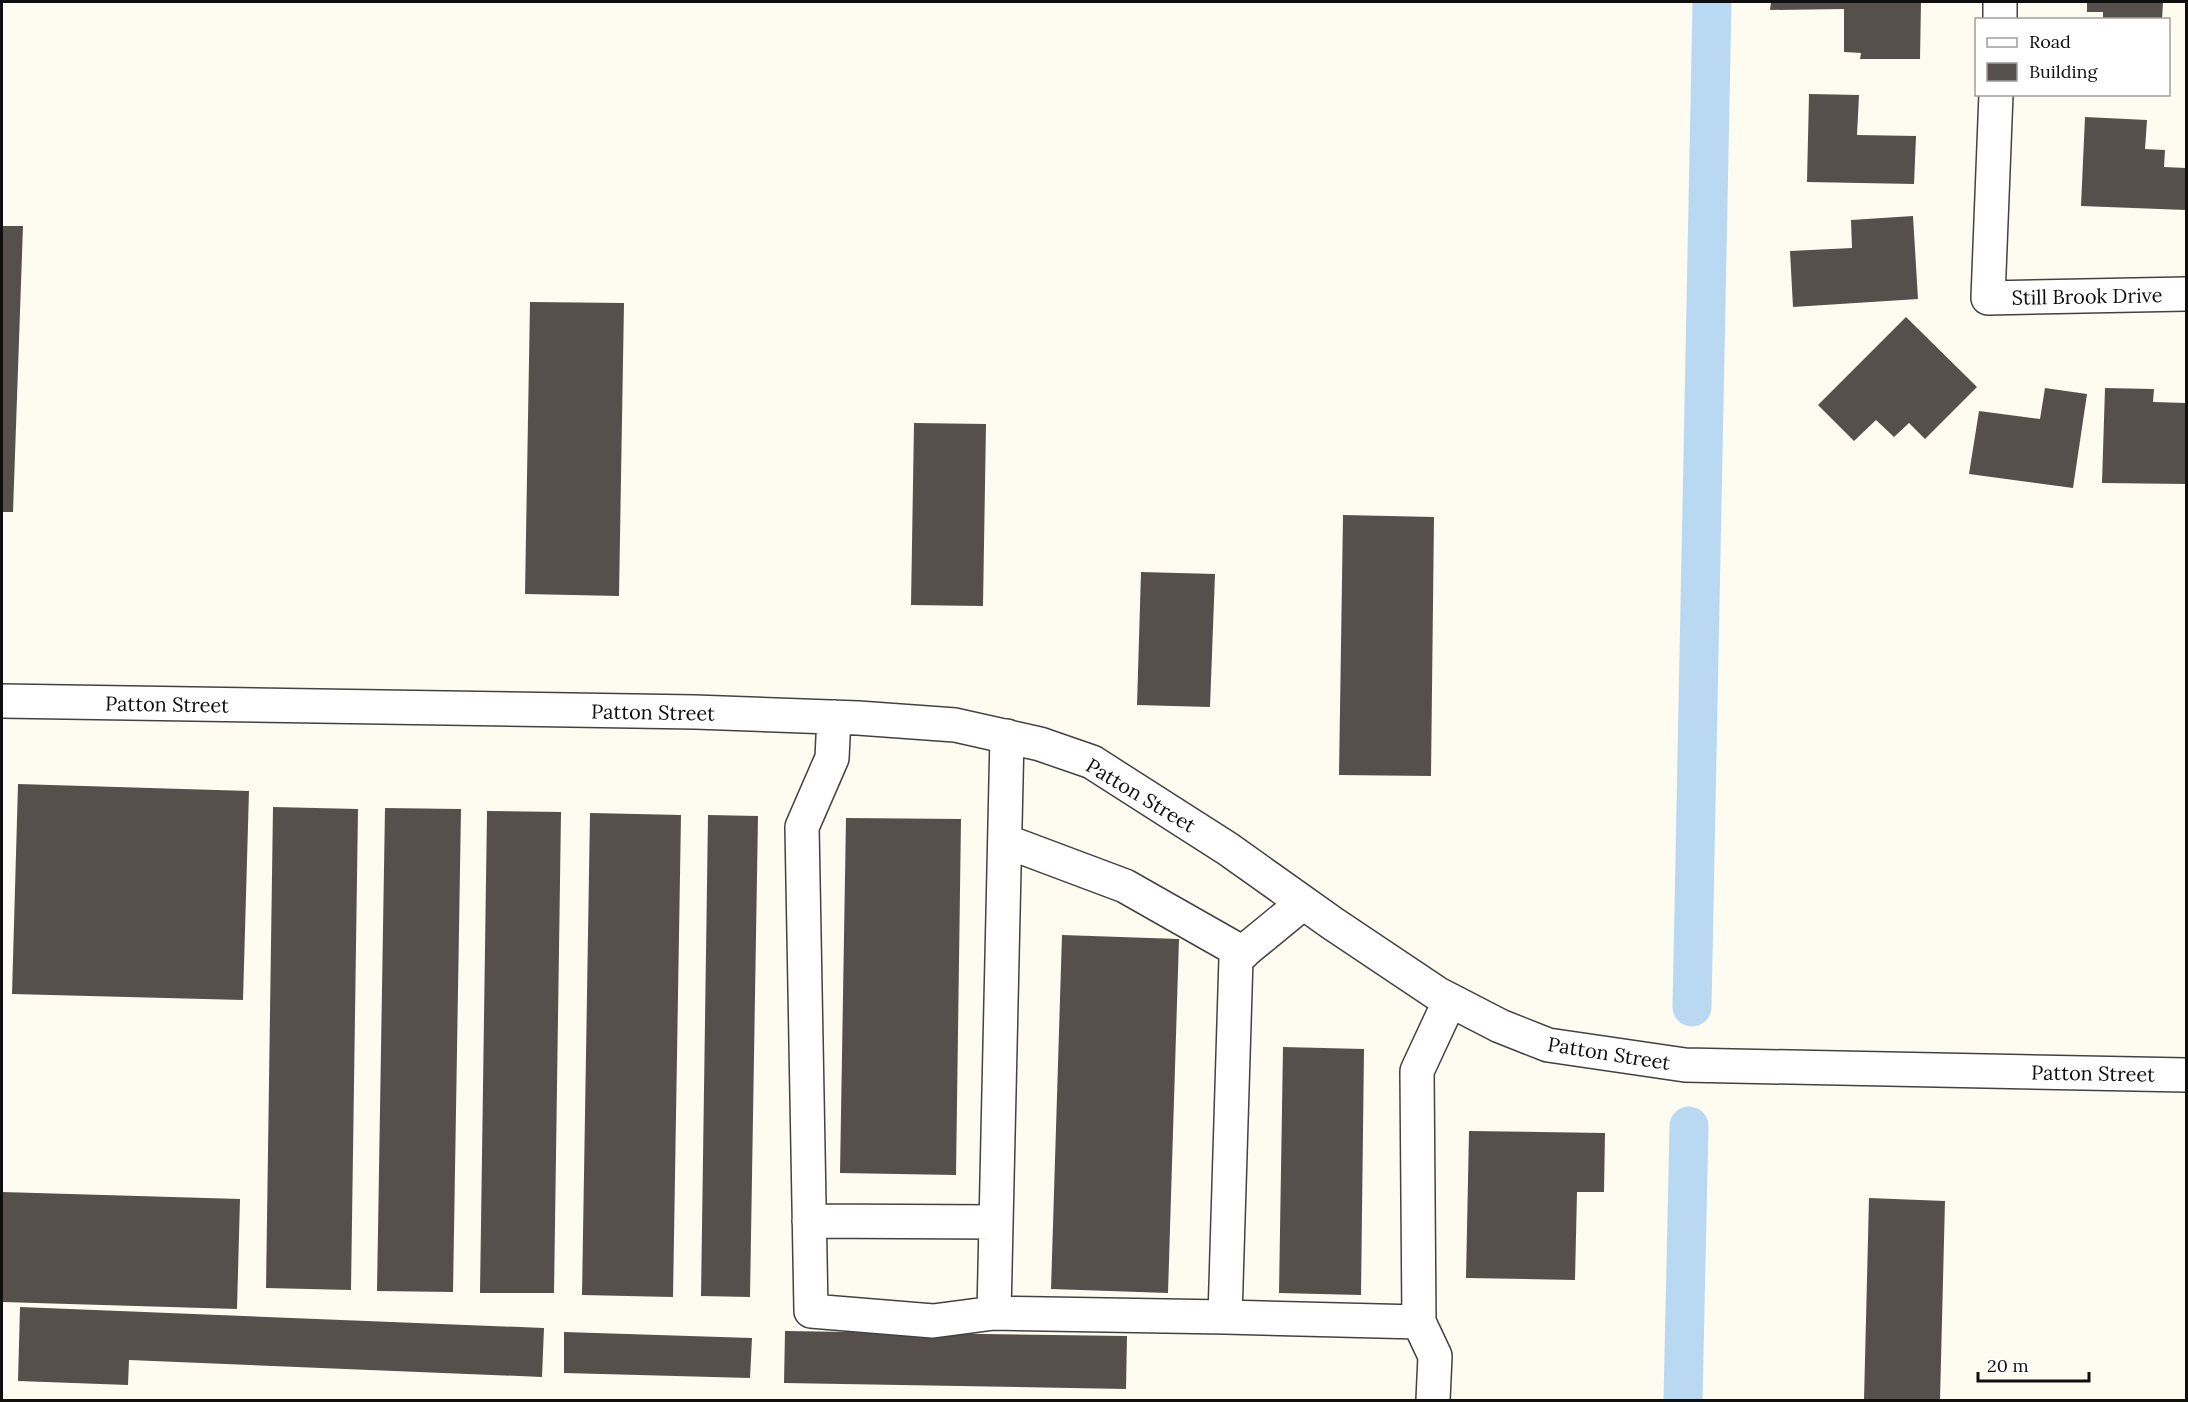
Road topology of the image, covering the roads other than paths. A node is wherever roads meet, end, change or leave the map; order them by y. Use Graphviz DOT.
graph roads {
  1 [pos="2000,2"];
  2 [pos="2000,18"];
  3 [pos="1996,96"];
  4 [pos="2187,294"];
  5 [pos="2,701"];
  6 [pos="834,717"];
  7 [pos="1007,736"];
  8 [pos="1005,841"];
  9 [pos="1303,903"];
  10 [pos="1243,953"];
  11 [pos="1450,1000"];
  12 [pos="2187,1075"];
  13 [pos="809,1221"];
  14 [pos="996,1222"];
  15 [pos="994,1314"];
  16 [pos="1225,1317"];
  17 [pos="1419,1322"];
  18 [pos="1434,1401"];
  1 -- 2 [label="street"];
  3 -- 4 [label="street, Still Brook Drive"];
  5 -- 6 [label="street, Patton Street"];
  6 -- 7 [label="street, Patton Street"];
  6 -- 13 [label="street"];
  7 -- 8 [label="street"];
  7 -- 9 [label="street, Patton Street"];
  8 -- 10 [label="street"];
  8 -- 14 [label="street"];
  9 -- 10 [label="street"];
  9 -- 11 [label="street, Patton Street"];
  10 -- 16 [label="street"];
  11 -- 12 [label="street, Patton Street"];
  11 -- 17 [label="street"];
  13 -- 14 [label="street"];
  13 -- 15 [label="street"];
  14 -- 15 [label="street"];
  15 -- 16 [label="street"];
  16 -- 17 [label="street"];
  17 -- 18 [label="street"];
}
